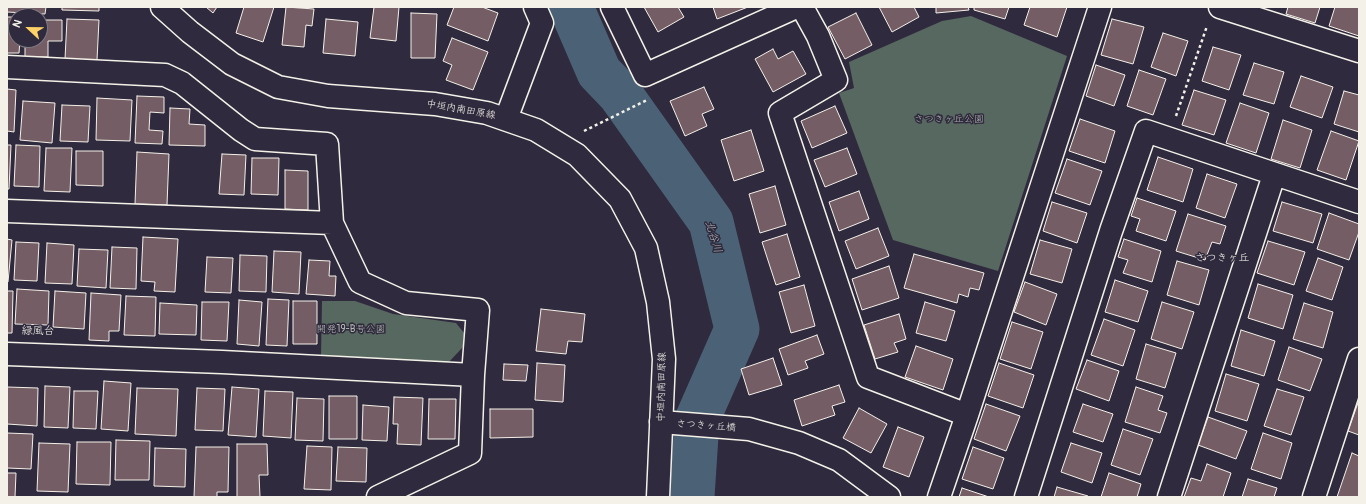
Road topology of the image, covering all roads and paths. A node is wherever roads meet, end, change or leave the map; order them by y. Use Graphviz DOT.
graph roads {
  1 [pos="162,7"];
  2 [pos="535,7"];
  3 [pos="612,7"];
  4 [pos="796,7"];
  5 [pos="802,7"];
  6 [pos="1100,7"];
  7 [pos="1214,14"];
  8 [pos="1359,51"];
  9 [pos="7,67"];
  10 [pos="640,103"];
  11 [pos="506,120"];
  12 [pos="1167,139"];
  13 [pos="577,155"];
  14 [pos="1274,175"];
  15 [pos="1359,202"];
  16 [pos="7,211"];
  17 [pos="332,223"];
  18 [pos="7,354"];
  19 [pos="1359,359"];
  20 [pos="473,375"];
  21 [pos="967,415"];
  22 [pos="663,422"];
  23 [pos="378,497"];
  24 [pos="658,497"];
  25 [pos="889,497"];
  26 [pos="939,497"];
  27 [pos="1026,497"];
  28 [pos="1169,497"];
  29 [pos="1314,497"];
  1 -- 11 [label="street, 中垣内南田原線"];
  2 -- 11 [label="street"];
  3 -- 4 [label="street"];
  5 -- 21 [label="street"];
  6 -- 21 [label="street"];
  7 -- 8 [label="street"];
  7 -- 12 [label="path"];
  9 -- 17 [label="street"];
  10 -- 13 [label="path"];
  11 -- 13 [label="street, 中垣内南田原線"];
  12 -- 14 [label="street"];
  12 -- 27 [label="street"];
  13 -- 22 [label="street, 中垣内南田原線"];
  14 -- 15 [label="street"];
  14 -- 28 [label="street"];
  16 -- 17 [label="street"];
  17 -- 20 [label="street"];
  18 -- 20 [label="street"];
  19 -- 29 [label="street"];
  20 -- 23 [label="street"];
  21 -- 26 [label="street"];
  22 -- 24 [label="street, 中垣内南田原線"];
  22 -- 25 [label="street, さつきヶ丘橋"];
}
